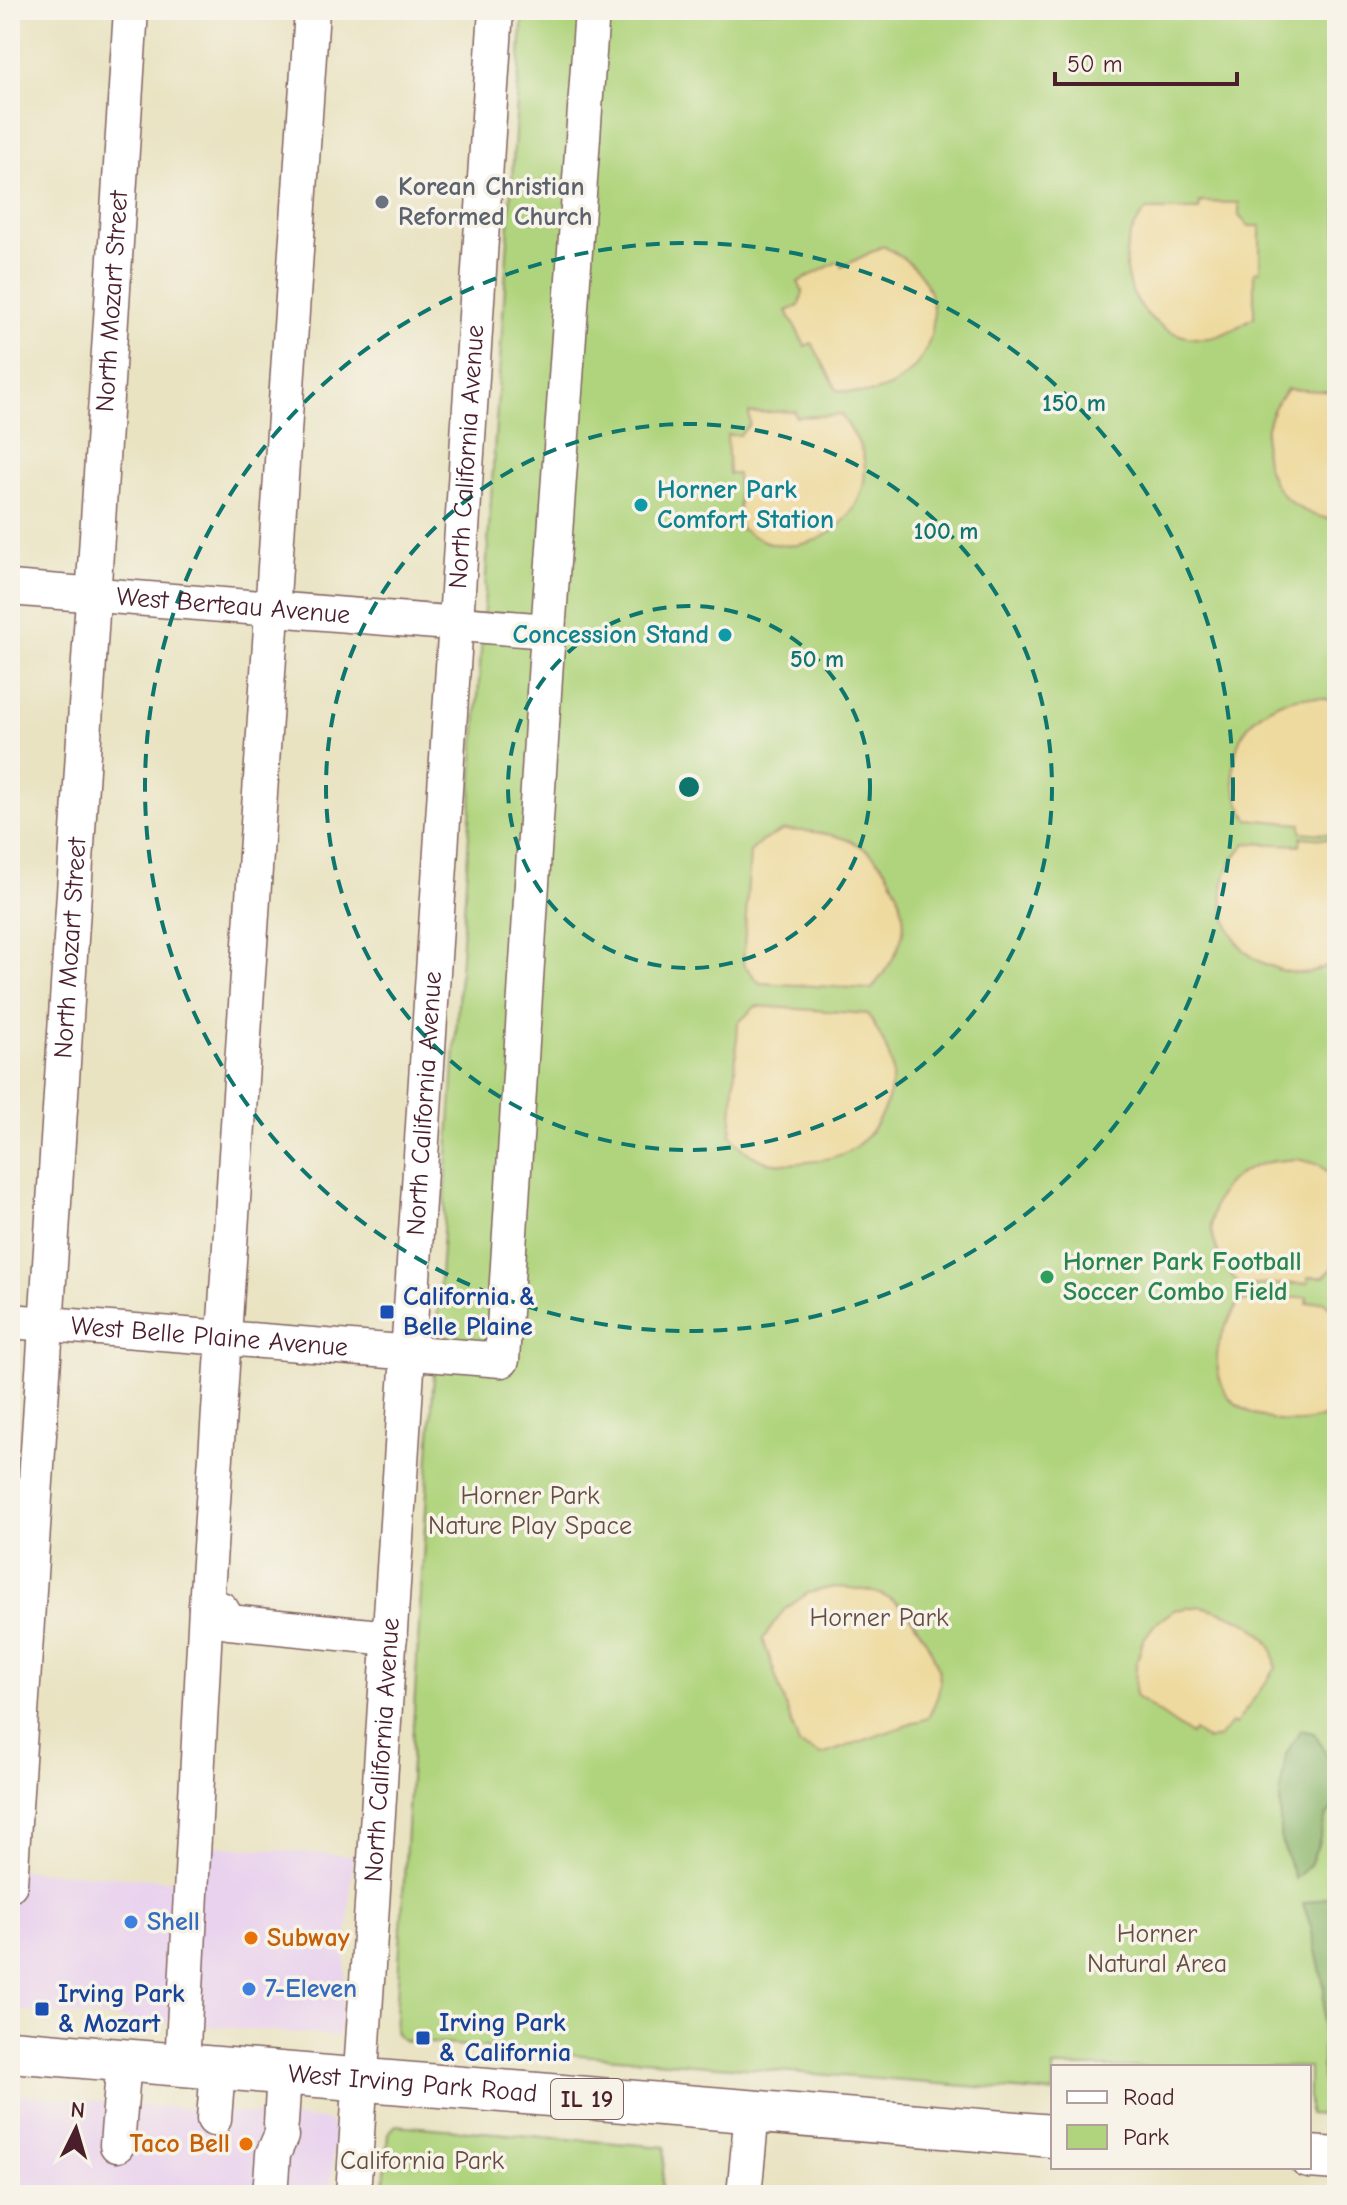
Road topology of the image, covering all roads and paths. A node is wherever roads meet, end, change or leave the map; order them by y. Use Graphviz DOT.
graph roads {
  1 [pos="131,10"];
  2 [pos="312,10"];
  3 [pos="496,10"];
  4 [pos="592,10"];
  5 [pos="10,588"];
  6 [pos="93,595"];
  7 [pos="272,609"];
  8 [pos="456,623"];
  9 [pos="548,631"];
  10 [pos="10,1321"];
  11 [pos="46,1324"];
  12 [pos="224,1338"];
  13 [pos="409,1353"];
  14 [pos="218,1614"];
  15 [pos="390,1638"];
  16 [pos="10,1884"];
  17 [pos="10,2051"];
  18 [pos="124,2060"];
  19 [pos="200,2067"];
  20 [pos="284,2074"];
  21 [pos="362,2080"];
  22 [pos="752,2112"];
  23 [pos="214,2119"];
  24 [pos="1051,2136"];
  25 [pos="117,2145"];
  26 [pos="1311,2157"];
  27 [pos="1337,2159"];
  28 [pos="270,2195"];
  29 [pos="353,2195"];
  30 [pos="744,2195"];
  1 -- 6 [label="street, North Mozart Street"];
  2 -- 7 [label="street"];
  3 -- 8 [label="street, North California Avenue"];
  4 -- 9 [label="street"];
  5 -- 6 [label="street, West Berteau Avenue"];
  6 -- 7 [label="street, West Berteau Avenue"];
  6 -- 11 [label="street, North Mozart Street"];
  7 -- 8 [label="street, West Berteau Avenue"];
  7 -- 12 [label="street"];
  8 -- 9 [label="street, West Berteau Avenue"];
  8 -- 13 [label="street, North California Avenue"];
  9 -- 13 [label="street, West Belle Plaine Avenue"];
  10 -- 11 [label="street, West Belle Plaine Avenue"];
  11 -- 12 [label="street, West Belle Plaine Avenue"];
  11 -- 16 [label="street, North Mozart Street"];
  12 -- 13 [label="street, West Belle Plaine Avenue"];
  12 -- 14 [label="street"];
  13 -- 15 [label="street, North California Avenue"];
  14 -- 15 [label="street"];
  14 -- 19 [label="street"];
  15 -- 21 [label="street, North California Avenue"];
  17 -- 18 [label="main road, West Irving Park Road / IL 19"];
  18 -- 19 [label="main road, West Irving Park Road / IL 19"];
  18 -- 25 [label="street"];
  19 -- 20 [label="main road, West Irving Park Road / IL 19"];
  19 -- 23 [label="street"];
  20 -- 21 [label="main road, West Irving Park Road / IL 19"];
  20 -- 28 [label="street"];
  21 -- 22 [label="main road, West Irving Park Road / IL 19"];
  21 -- 29 [label="street, North California Avenue"];
  22 -- 24 [label="main road, West Irving Park Road / IL 19"];
  22 -- 30 [label="street"];
  26 -- 27 [label="main road"];
}
